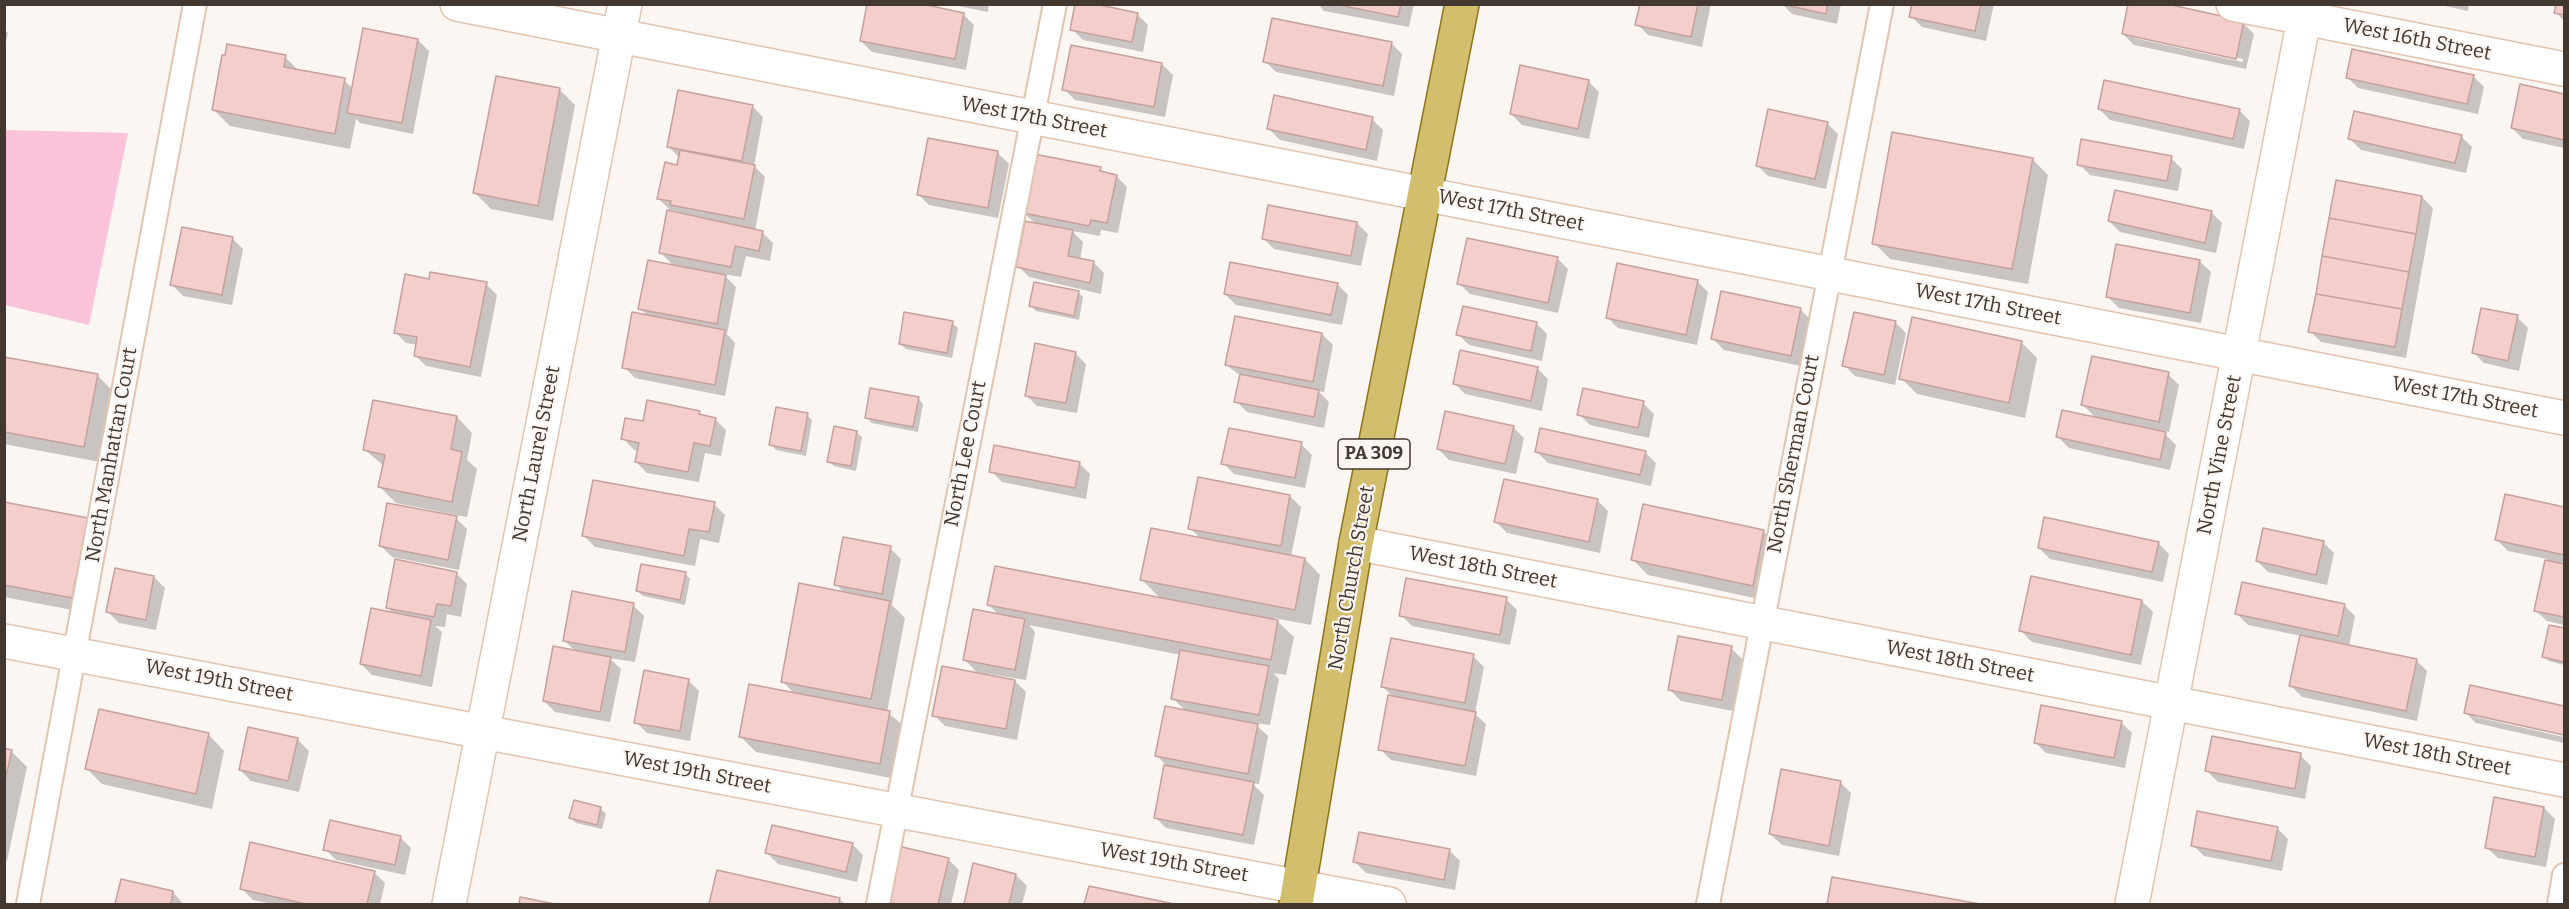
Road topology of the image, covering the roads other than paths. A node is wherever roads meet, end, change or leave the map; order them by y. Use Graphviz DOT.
graph roads {
  1 [pos="195,4"];
  2 [pos="457,4"];
  3 [pos="625,4"];
  4 [pos="1055,4"];
  5 [pos="1462,4"];
  6 [pos="1882,4"];
  7 [pos="2233,4"];
  8 [pos="2306,11"];
  9 [pos="619,36"];
  10 [pos="2565,69"];
  11 [pos="1033,117"];
  12 [pos="1425,194"];
  13 [pos="1829,273"];
  14 [pos="2240,354"];
  15 [pos="2565,418"];
  16 [pos="1356,543"];
  17 [pos="1762,623"];
  18 [pos="4,641"];
  19 [pos="75,653"];
  20 [pos="2171,703"];
  21 [pos="483,731"];
  22 [pos="2565,780"];
  23 [pos="896,811"];
  24 [pos="2565,875"];
  25 [pos="1298,895"];
  26 [pos="28,904"];
  27 [pos="449,904"];
  28 [pos="878,904"];
  29 [pos="1389,904"];
  30 [pos="1708,904"];
  31 [pos="2132,904"];
  32 [pos="2559,904"];
  1 -- 19 [label="lane, North Manhattan Court"];
  2 -- 9 [label="street, West 17th Street"];
  3 -- 9 [label="street, North Laurel Street"];
  4 -- 11 [label="lane, North Lee Court"];
  5 -- 12 [label="main road, North Church Street / PA 309"];
  6 -- 13 [label="lane, North Sherman Court"];
  7 -- 8 [label="street, West 16th Street"];
  8 -- 10 [label="street, West 16th Street"];
  8 -- 14 [label="street, North Vine Street"];
  9 -- 11 [label="street, West 17th Street"];
  9 -- 21 [label="street, North Laurel Street"];
  11 -- 12 [label="street, West 17th Street"];
  11 -- 23 [label="lane, North Lee Court"];
  12 -- 13 [label="street, West 17th Street"];
  12 -- 16 [label="main road, North Church Street / PA 309"];
  13 -- 14 [label="street, West 17th Street"];
  13 -- 17 [label="lane, North Sherman Court"];
  14 -- 15 [label="street, West 17th Street"];
  14 -- 20 [label="street, North Vine Street"];
  16 -- 17 [label="street, West 18th Street"];
  16 -- 25 [label="main road, North Church Street / PA 309"];
  17 -- 20 [label="street, West 18th Street"];
  17 -- 30 [label="lane, North Sherman Court"];
  18 -- 19 [label="street, West 19th Street"];
  19 -- 21 [label="street, West 19th Street"];
  19 -- 26 [label="lane, North Manhattan Court"];
  20 -- 22 [label="street, West 18th Street"];
  20 -- 31 [label="street, North Vine Street"];
  21 -- 23 [label="street, West 19th Street"];
  21 -- 27 [label="street, North Laurel Street"];
  23 -- 25 [label="street, West 19th Street"];
  23 -- 28 [label="lane, North Lee Court"];
  24 -- 32 [label="lane"];
  25 -- 29 [label="street, West 19th Street"];
}
